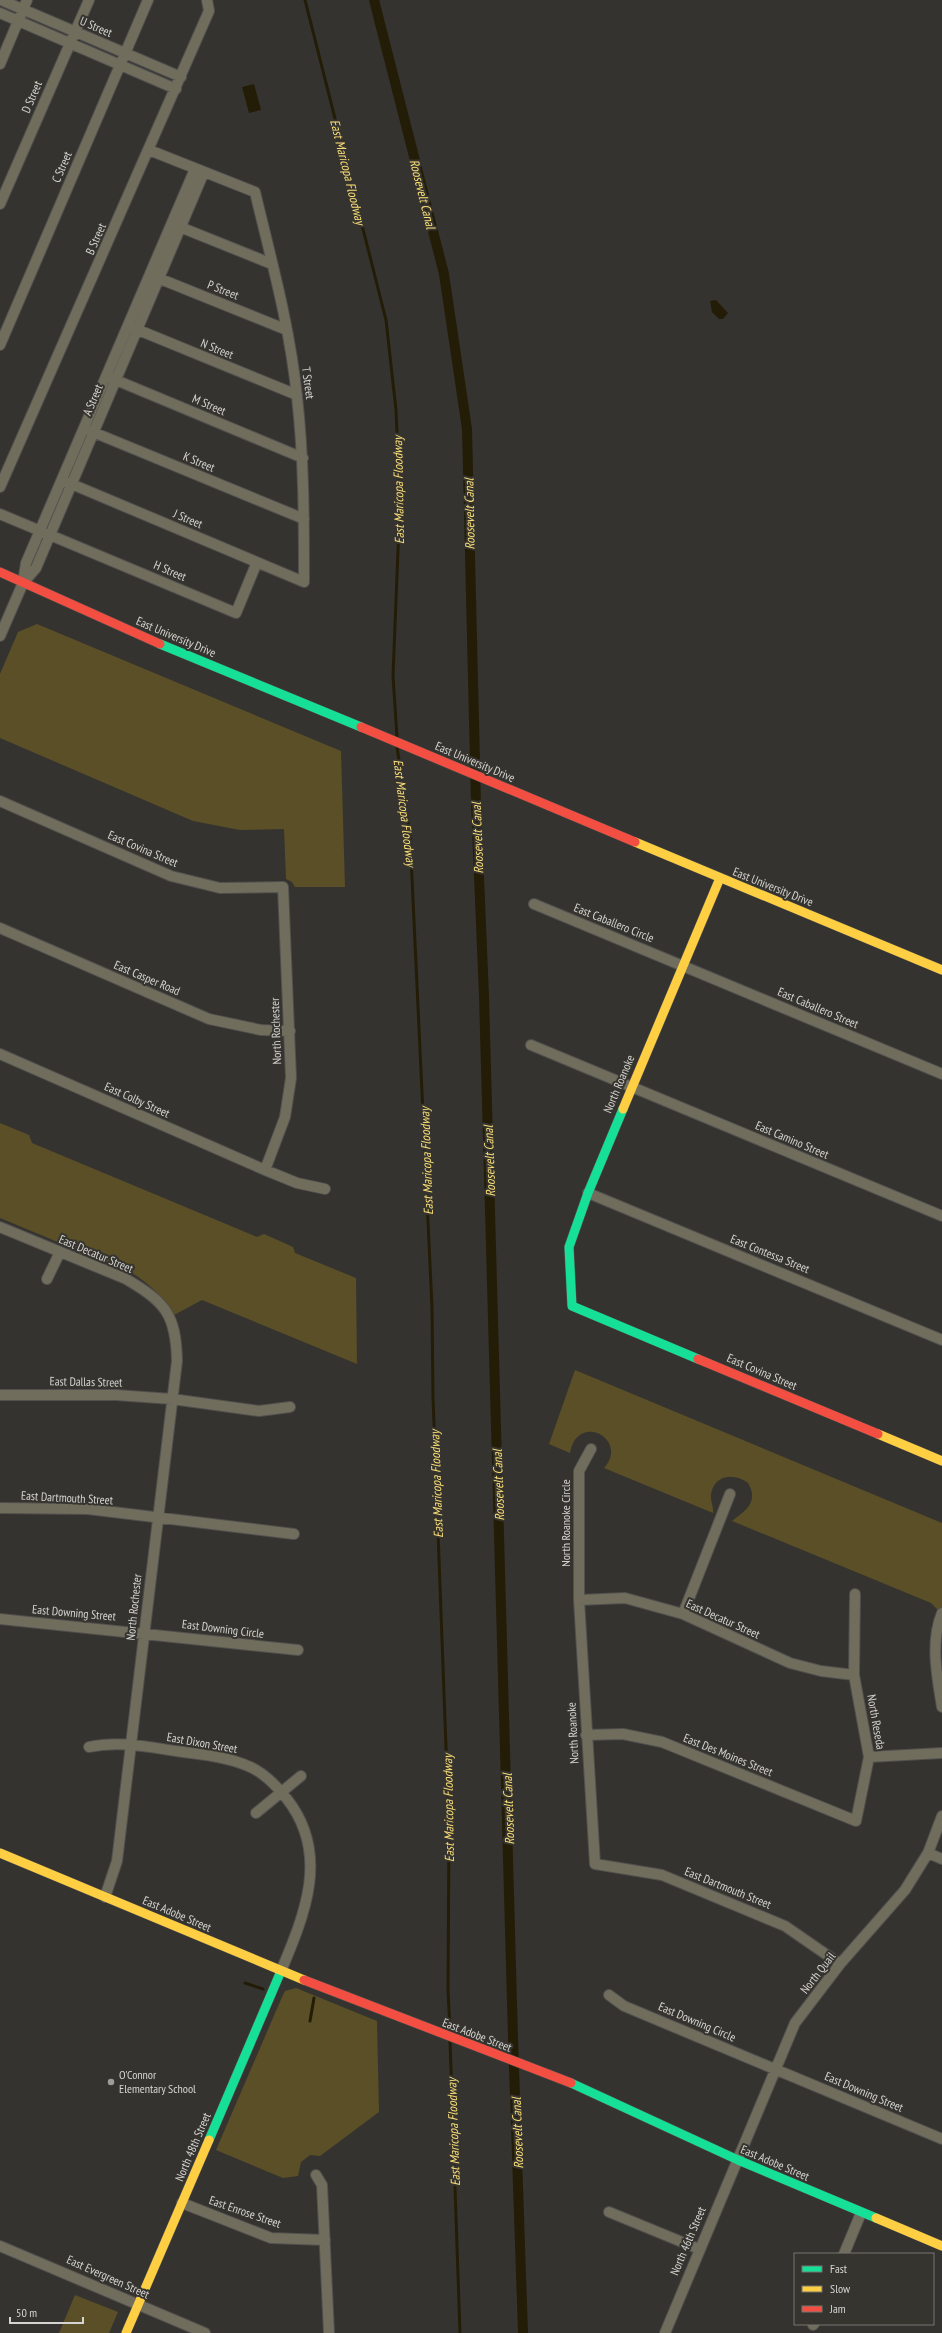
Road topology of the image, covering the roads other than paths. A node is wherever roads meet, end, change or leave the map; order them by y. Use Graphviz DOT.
graph roads {
  1 [pos="1,0"];
  2 [pos="89,0"];
  3 [pos="148,0"];
  4 [pos="207,0"];
  5 [pos="25,5"];
  6 [pos="0,13"];
  7 [pos="18,21"];
  8 [pos="74,32"];
  9 [pos="70,43"];
  10 [pos="124,53"];
  11 [pos="0,64"];
  12 [pos="119,64"];
  13 [pos="181,77"];
  14 [pos="176,89"];
  15 [pos="149,150"];
  16 [pos="199,171"];
  17 [pos="0,204"];
  18 [pos="176,225"];
  19 [pos="272,264"];
  20 [pos="154,277"];
  21 [pos="132,328"];
  22 [pos="287,330"];
  23 [pos="0,345"];
  24 [pos="111,378"];
  25 [pos="297,396"];
  26 [pos="89,430"];
  27 [pos="303,458"];
  28 [pos="62,480"];
  29 [pos="72,484"];
  30 [pos="0,487"];
  31 [pos="0,514"];
  32 [pos="304,520"];
  33 [pos="44,533"];
  34 [pos="257,562"];
  35 [pos="0,572"];
  36 [pos="304,582"];
  37 [pos="23,583"];
  38 [pos="0,636"];
  39 [pos="0,801"];
  40 [pos="720,878"];
  41 [pos="283,887"];
  42 [pos="534,904"];
  43 [pos="0,928"];
  44 [pos="683,966"];
  45 [pos="942,970"];
  46 [pos="290,1031"];
  47 [pos="531,1046"];
  48 [pos="0,1054"];
  49 [pos="942,1074"];
  50 [pos="632,1087"];
  51 [pos="265,1170"];
  52 [pos="325,1189"];
  53 [pos="588,1193"];
  54 [pos="942,1216"];
  55 [pos="0,1226"];
  56 [pos="60,1252"];
  57 [pos="48,1279"];
  58 [pos="572,1306"];
  59 [pos="171,1320"];
  60 [pos="942,1340"];
  61 [pos="0,1395"];
  62 [pos="172,1399"];
  63 [pos="290,1407"];
  64 [pos="591,1449"];
  65 [pos="942,1461"];
  66 [pos="730,1494"];
  67 [pos="0,1508"];
  68 [pos="157,1518"];
  69 [pos="294,1534"];
  70 [pos="855,1594"];
  71 [pos="580,1600"];
  72 [pos="942,1613"];
  73 [pos="682,1614"];
  74 [pos="0,1619"];
  75 [pos="145,1633"];
  76 [pos="298,1650"];
  77 [pos="854,1675"];
  78 [pos="942,1707"];
  79 [pos="586,1735"];
  80 [pos="132,1745"];
  81 [pos="89,1747"];
  82 [pos="942,1753"];
  83 [pos="869,1757"];
  84 [pos="301,1776"];
  85 [pos="281,1792"];
  86 [pos="256,1813"];
  87 [pos="942,1816"];
  88 [pos="856,1821"];
  89 [pos="0,1853"];
  90 [pos="928,1853"];
  91 [pos="942,1859"];
  92 [pos="595,1864"];
  93 [pos="105,1896"];
  94 [pos="840,1964"];
  95 [pos="281,1970"];
  96 [pos="609,1995"];
  97 [pos="776,2070"];
  98 [pos="942,2139"];
  99 [pos="738,2160"];
  100 [pos="316,2175"];
  101 [pos="182,2203"];
  102 [pos="608,2212"];
  103 [pos="861,2213"];
  104 [pos="325,2240"];
  105 [pos="0,2246"];
  106 [pos="942,2246"];
  107 [pos="699,2249"];
  108 [pos="844,2253"];
  109 [pos="138,2305"];
  110 [pos="126,2333"];
  111 [pos="205,2333"];
  112 [pos="329,2333"];
  113 [pos="665,2333"];
  1 -- 5 [label="street, U Street"];
  2 -- 8 [label="street, D Street"];
  3 -- 10 [label="street, C Street"];
  4 -- 13 [label="street, B Street"];
  5 -- 7 [label="street"];
  5 -- 8 [label="street, U Street"];
  6 -- 7 [label="street"];
  7 -- 9 [label="street"];
  7 -- 11 [label="street"];
  8 -- 9 [label="street, D Street"];
  8 -- 10 [label="street, U Street"];
  9 -- 12 [label="street"];
  9 -- 17 [label="street, D Street"];
  10 -- 12 [label="street, C Street"];
  10 -- 13 [label="street, U Street"];
  12 -- 14 [label="street"];
  12 -- 23 [label="street, C Street"];
  13 -- 14 [label="street, B Street"];
  14 -- 15 [label="street, B Street"];
  15 -- 16 [label="street"];
  15 -- 30 [label="street, B Street"];
  16 -- 18 [label="street, A Street"];
  16 -- 19 [label="street, T Street"];
  18 -- 19 [label="street"];
  18 -- 20 [label="street, A Street"];
  19 -- 22 [label="street, T Street"];
  20 -- 21 [label="street, A Street"];
  20 -- 22 [label="street, P Street"];
  21 -- 24 [label="street, A Street"];
  21 -- 25 [label="street, N Street"];
  22 -- 25 [label="street, T Street"];
  24 -- 26 [label="street, A Street"];
  24 -- 27 [label="street, M Street"];
  25 -- 27 [label="street, T Street"];
  26 -- 28 [label="street, A Street"];
  26 -- 29 [label="street, A Street"];
  26 -- 32 [label="street, K Street"];
  27 -- 32 [label="street, T Street"];
  28 -- 29 [label="street, J Street"];
  28 -- 33 [label="street, A Street"];
  29 -- 33 [label="street, A Street"];
  29 -- 34 [label="street, J Street"];
  31 -- 33 [label="street"];
  32 -- 36 [label="street, T Street"];
  33 -- 34 [label="street, H Street"];
  33 -- 37 [label="street, A Street"];
  34 -- 36 [label="street, J Street"];
  35 -- 37 [label="street, East University Drive"];
  37 -- 38 [label="street, A Street"];
  37 -- 40 [label="street, East University Drive"];
  39 -- 41 [label="street, East Covina Street"];
  40 -- 44 [label="street, North Roanoke"];
  40 -- 45 [label="street, East University Drive"];
  41 -- 46 [label="street, North Rochester"];
  42 -- 44 [label="street, East Caballero Circle"];
  43 -- 46 [label="street, East Casper Road"];
  44 -- 49 [label="street, East Caballero Street"];
  44 -- 50 [label="street, North Roanoke"];
  46 -- 51 [label="street, North Rochester"];
  47 -- 50 [label="street, East Camino Street"];
  48 -- 51 [label="street, East Colby Street"];
  50 -- 53 [label="street, North Roanoke"];
  50 -- 54 [label="street, East Camino Street"];
  51 -- 52 [label="street, East Colby Street"];
  53 -- 58 [label="street, North Roanoke"];
  53 -- 60 [label="street, East Contessa Street"];
  55 -- 56 [label="street, East Decatur Street"];
  56 -- 57 [label="street"];
  56 -- 59 [label="street, East Decatur Street"];
  58 -- 65 [label="street, East Covina Street"];
  59 -- 62 [label="street, North Rochester"];
  61 -- 62 [label="street, East Dallas Street"];
  62 -- 63 [label="street, East Dallas Street"];
  62 -- 68 [label="street, North Rochester"];
  64 -- 71 [label="street, North Roanoke Circle"];
  66 -- 73 [label="street"];
  67 -- 68 [label="street, East Dartmouth Street"];
  68 -- 69 [label="street, East Dartmouth Street"];
  68 -- 75 [label="street, North Rochester"];
  70 -- 77 [label="street, North Reseda"];
  71 -- 73 [label="street, East Decatur Street"];
  71 -- 79 [label="street, North Roanoke"];
  72 -- 78 [label="street"];
  73 -- 77 [label="street, East Decatur Street"];
  74 -- 75 [label="street, East Downing Street"];
  75 -- 76 [label="street, East Downing Circle"];
  75 -- 80 [label="street, North Rochester"];
  77 -- 83 [label="street, North Reseda"];
  79 -- 88 [label="street, East Des Moines Street"];
  79 -- 92 [label="street, North Roanoke"];
  80 -- 81 [label="street, East Dixon Street"];
  80 -- 85 [label="street, East Dixon Street"];
  80 -- 93 [label="street, North Rochester"];
  82 -- 83 [label="street"];
  83 -- 88 [label="street, North Reseda"];
  84 -- 85 [label="street"];
  85 -- 86 [label="street"];
  85 -- 95 [label="street, East Dixon Street"];
  87 -- 90 [label="street, North Quail"];
  89 -- 93 [label="street, East Adobe Street"];
  90 -- 91 [label="street"];
  90 -- 94 [label="street, North Quail"];
  92 -- 94 [label="street, East Dartmouth Street"];
  93 -- 95 [label="street, East Adobe Street"];
  94 -- 97 [label="street, North Quail"];
  95 -- 99 [label="street, East Adobe Street"];
  95 -- 101 [label="street, North 48th Street"];
  96 -- 97 [label="street, East Downing Circle"];
  97 -- 98 [label="street, East Downing Street"];
  97 -- 99 [label="street, North Quail"];
  99 -- 103 [label="street, East Adobe Street"];
  99 -- 107 [label="street, North 46th Street"];
  100 -- 104 [label="street"];
  101 -- 104 [label="street, East Enrose Street"];
  101 -- 109 [label="street, North 48th Street"];
  102 -- 107 [label="street"];
  103 -- 106 [label="street, East Adobe Street"];
  103 -- 108 [label="street"];
  104 -- 112 [label="street"];
  105 -- 109 [label="street, East Evergreen Street"];
  107 -- 113 [label="street, North 46th Street"];
  109 -- 110 [label="street, North 48th Street"];
  109 -- 111 [label="street, East Evergreen Street"];
}
